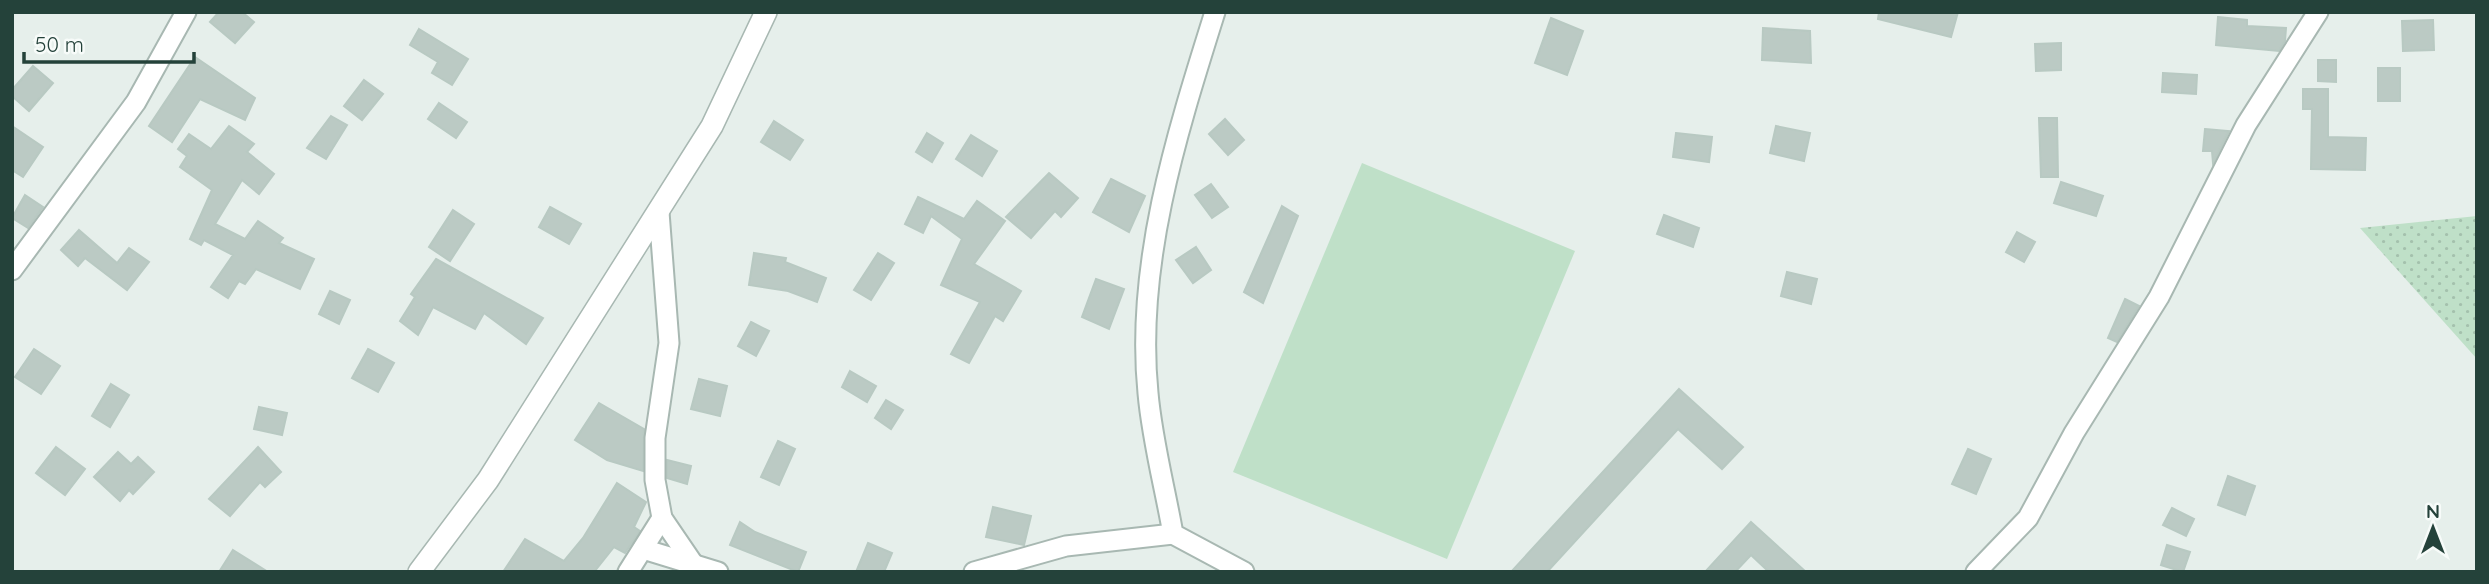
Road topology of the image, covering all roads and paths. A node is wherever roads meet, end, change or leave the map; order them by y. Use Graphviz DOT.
graph roads {
  1 [pos="186,12"];
  2 [pos="766,12"];
  3 [pos="1215,12"];
  4 [pos="2318,12"];
  5 [pos="659,212"];
  6 [pos="12,270"];
  7 [pos="662,518"];
  8 [pos="1174,534"];
  9 [pos="643,549"];
  10 [pos="692,562"];
  11 [pos="419,572"];
  12 [pos="628,572"];
  13 [pos="718,572"];
  14 [pos="974,572"];
  15 [pos="1244,572"];
  16 [pos="1976,572"];
  1 -- 6 [label="street"];
  2 -- 5 [label="street"];
  3 -- 8 [label="street"];
  4 -- 16 [label="street"];
  5 -- 7 [label="street"];
  5 -- 11 [label="street"];
  7 -- 9 [label="street"];
  7 -- 10 [label="street"];
  8 -- 14 [label="street"];
  8 -- 15 [label="street"];
  9 -- 10 [label="street"];
  9 -- 12 [label="street"];
  10 -- 13 [label="street"];
}
